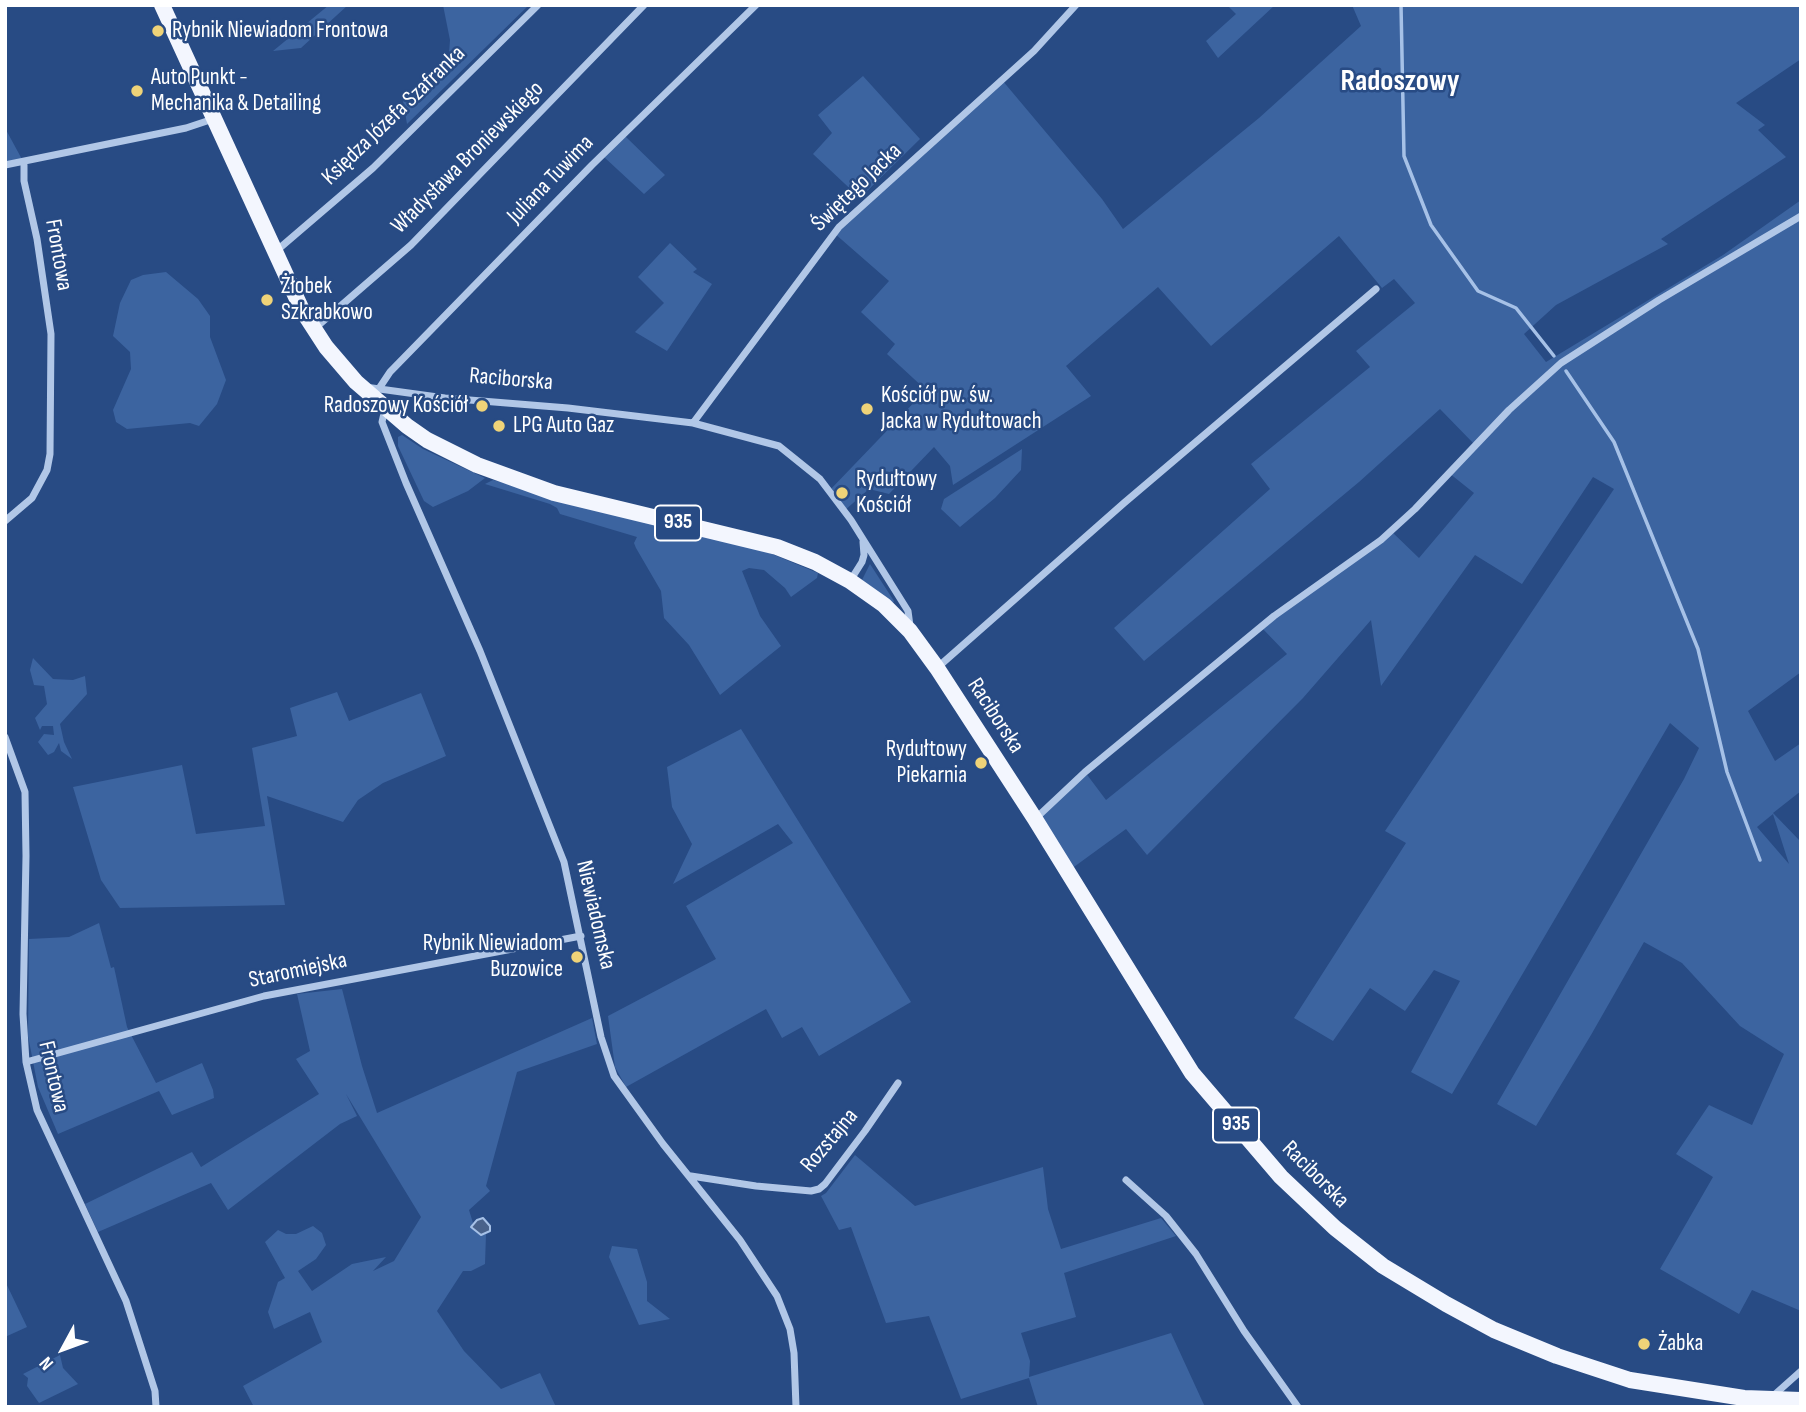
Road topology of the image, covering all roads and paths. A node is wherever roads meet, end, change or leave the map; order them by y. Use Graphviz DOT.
graph roads {
  1 [pos="162,5"];
  2 [pos="538,5"];
  3 [pos="643,5"];
  4 [pos="756,5"];
  5 [pos="1076,5"];
  6 [pos="208,121"];
  7 [pos="24,163"];
  8 [pos="5,166"];
  9 [pos="1801,216"];
  10 [pos="275,252"];
  11 [pos="1376,289"];
  12 [pos="314,330"];
  13 [pos="361,387"];
  14 [pos="380,387"];
  15 [pos="385,408"];
  16 [pos="693,423"];
  17 [pos="5,521"];
  18 [pos="863,541"];
  19 [pos="850,581"];
  20 [pos="910,631"];
  21 [pos="937,668"];
  22 [pos="5,737"];
  23 [pos="9,761"];
  24 [pos="1035,819"];
  25 [pos="581,936"];
  26 [pos="26,1062"];
  27 [pos="898,1083"];
  28 [pos="690,1176"];
  29 [pos="1126,1180"];
  30 [pos="1801,1371"];
  31 [pos="1770,1400"];
  32 [pos="1801,1400"];
  33 [pos="1743,1402"];
  34 [pos="156,1407"];
  35 [pos="796,1407"];
  36 [pos="1298,1407"];
  1 -- 6 [label="main road, Raciborska / 935"];
  2 -- 10 [label="street, Księdza Józefa Szafranka"];
  3 -- 12 [label="street, Władysława Broniewskiego"];
  4 -- 14 [label="street, Juliana Tuwima"];
  5 -- 16 [label="street, Świętego Jacka"];
  6 -- 7 [label="street"];
  6 -- 10 [label="main road, Raciborska / 935"];
  7 -- 8 [label="street"];
  7 -- 17 [label="street, Frontowa"];
  9 -- 24 [label="street"];
  10 -- 12 [label="main road, Raciborska / 935"];
  11 -- 21 [label="street"];
  12 -- 13 [label="main road, Raciborska / 935"];
  13 -- 14 [label="street, Raciborska"];
  13 -- 15 [label="main road, Raciborska / 935"];
  14 -- 16 [label="street, Raciborska"];
  15 -- 19 [label="main road, Raciborska / 935"];
  15 -- 25 [label="street, Niewiadomska"];
  16 -- 18 [label="street, Raciborska"];
  18 -- 19 [label="street"];
  18 -- 20 [label="street, Raciborska"];
  19 -- 20 [label="main road, Raciborska / 935"];
  20 -- 21 [label="main road, Raciborska / 935"];
  21 -- 24 [label="main road, Raciborska / 935"];
  22 -- 23 [label="street, Frontowa"];
  23 -- 26 [label="street, Frontowa"];
  24 -- 33 [label="main road, Raciborska / 935"];
  25 -- 26 [label="street, Staromiejska"];
  25 -- 28 [label="street, Niewiadomska"];
  26 -- 34 [label="street, Frontowa"];
  27 -- 28 [label="street, Rozstajna"];
  28 -- 35 [label="street, Niewiadomska"];
  29 -- 36 [label="street"];
  30 -- 31 [label="street"];
  31 -- 32 [label="main road, Raciborska / 935"];
  31 -- 33 [label="main road, Raciborska / 935"];
}
